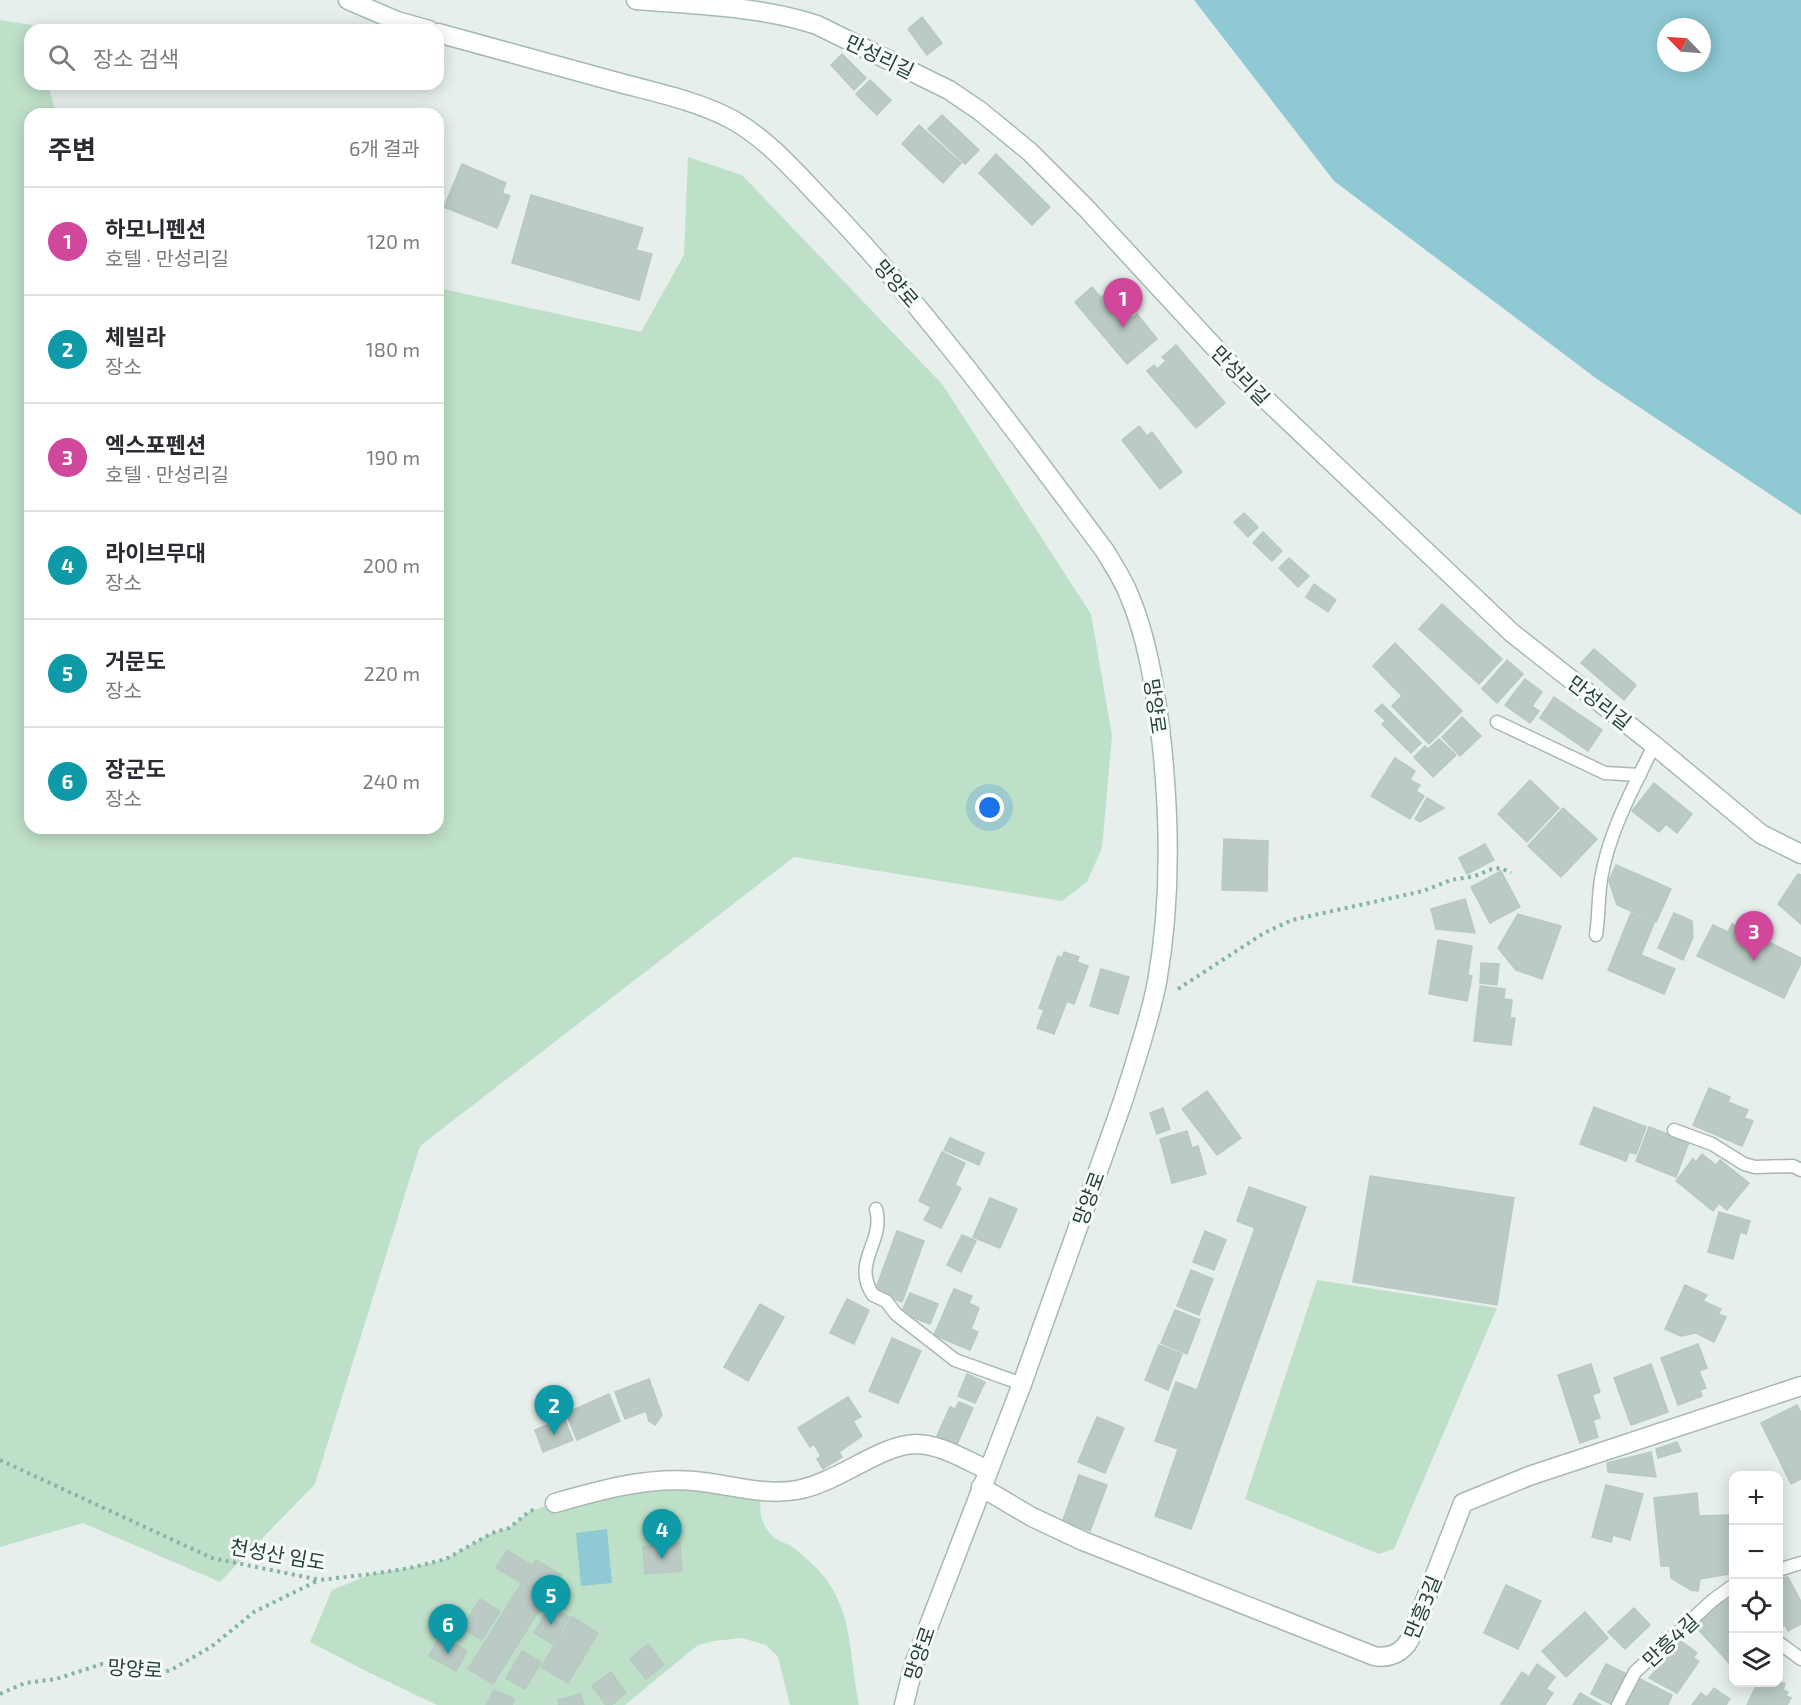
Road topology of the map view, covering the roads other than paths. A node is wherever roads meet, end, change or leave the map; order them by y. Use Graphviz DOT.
graph roads {
  1 [pos="348,0"];
  2 [pos="636,0"];
  3 [pos="410,24"];
  4 [pos="444,35"];
  5 [pos="1497,722"];
  6 [pos="1654,745"];
  7 [pos="1640,775"];
  8 [pos="1801,854"];
  9 [pos="1596,935"];
  10 [pos="1674,1130"];
  11 [pos="1801,1170"];
  12 [pos="876,1209"];
  13 [pos="1022,1384"];
  14 [pos="1801,1386"];
  15 [pos="988,1470"];
  16 [pos="981,1487"];
  17 [pos="555,1503"];
  18 [pos="1801,1563"];
  19 [pos="1783,1569"];
  20 [pos="1729,1589"];
  21 [pos="1783,1645"];
  22 [pos="1801,1659"];
  23 [pos="904,1705"];
  24 [pos="1618,1705"];
  1 -- 3 [label="street"];
  2 -- 6 [label="street, 만성리길"];
  4 -- 13 [label="street, 망양로"];
  5 -- 7 [label="lane"];
  6 -- 7 [label="lane"];
  6 -- 8 [label="street, 만성리길"];
  7 -- 9 [label="lane"];
  10 -- 11 [label="lane"];
  12 -- 13 [label="lane"];
  13 -- 15 [label="street, 망양로"];
  14 -- 16 [label="street, 만흥3길"];
  15 -- 16 [label="street, 망양로"];
  15 -- 17 [label="street"];
  16 -- 23 [label="street, 망양로"];
  18 -- 19 [label="lane"];
  20 -- 24 [label="lane, 만흥4길"];
  21 -- 22 [label="lane"];
}
